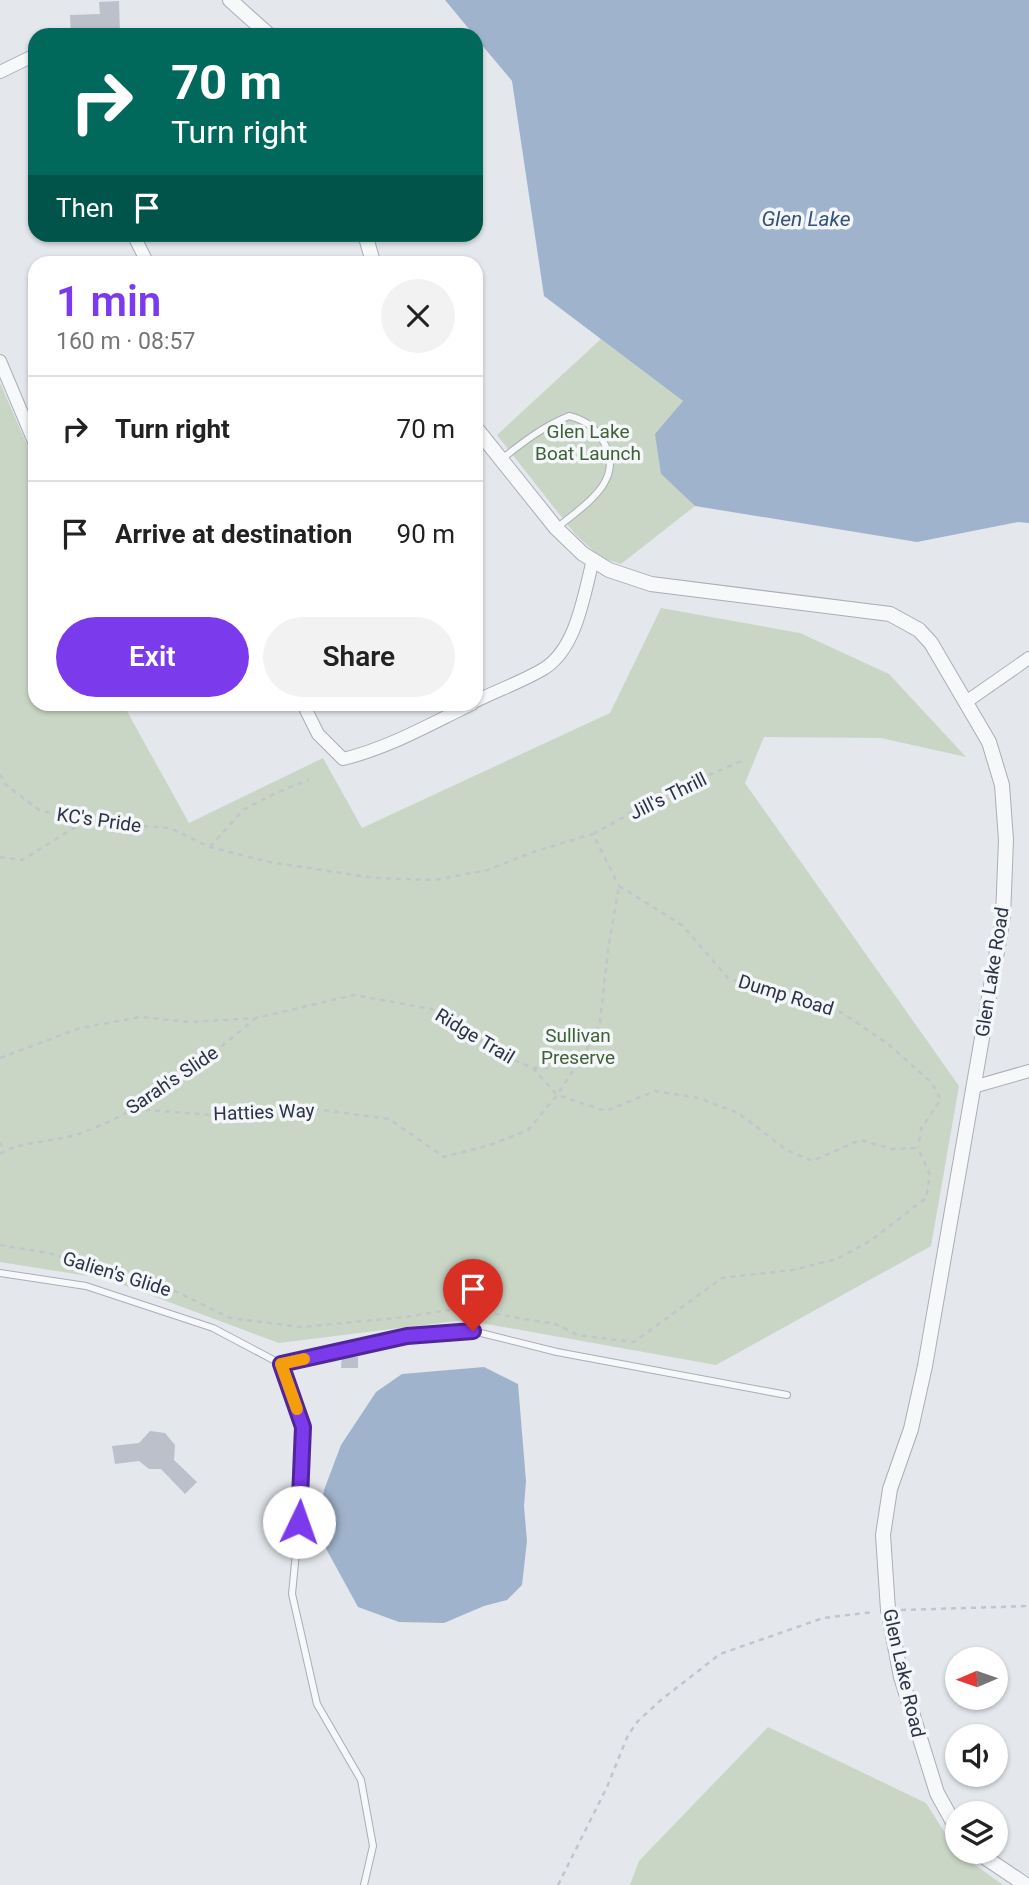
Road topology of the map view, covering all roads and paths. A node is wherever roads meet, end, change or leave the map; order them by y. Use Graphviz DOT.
graph roads {
  1 [pos="230,0"];
  2 [pos="262,28"];
  3 [pos="28,58"];
  4 [pos="0,72"];
  5 [pos="0,361"];
  6 [pos="28,427"];
  7 [pos="483,436"];
  8 [pos="502,459"];
  9 [pos="556,528"];
  10 [pos="593,560"];
  11 [pos="1029,658"];
  12 [pos="483,698"];
  13 [pos="966,702"];
  14 [pos="306,711"];
  15 [pos="455,711"];
  16 [pos="744,760"];
  17 [pos="0,774"];
  18 [pos="309,780"];
  19 [pos="86,822"];
  20 [pos="593,834"];
  21 [pos="210,847"];
  22 [pos="0,857"];
  23 [pos="619,886"];
  24 [pos="256,1018"];
  25 [pos="0,1058"];
  26 [pos="576,1067"];
  27 [pos="533,1068"];
  28 [pos="1029,1071"];
  29 [pos="973,1087"];
  30 [pos="557,1095"];
  31 [pos="135,1108"];
  32 [pos="0,1142"];
  33 [pos="918,1148"];
  34 [pos="4,1151"];
  35 [pos="0,1154"];
  36 [pos="0,1245"];
  37 [pos="0,1273"];
  38 [pos="281,1364"];
  39 [pos="787,1395"];
  40 [pos="1029,1606"];
  41 [pos="888,1610"];
  42 [pos="945,1807"];
  43 [pos="995,1864"];
  44 [pos="364,1885"];
  45 [pos="558,1885"];
  46 [pos="1026,1885"];
  1 -- 2 [label="street"];
  3 -- 4 [label="street"];
  5 -- 6 [label="street"];
  7 -- 8 [label="street, Glen Lake Road"];
  8 -- 9 [label="street, Glen Lake Road"];
  8 -- 9 [label="lane"];
  9 -- 10 [label="street, Glen Lake Road"];
  10 -- 12 [label="street"];
  10 -- 13 [label="street, Glen Lake Road"];
  11 -- 13 [label="street"];
  13 -- 29 [label="street, Glen Lake Road"];
  14 -- 15 [label="street"];
  16 -- 20 [label="path, Jill's Thrill"];
  17 -- 19 [label="path, KC's Pride"];
  18 -- 21 [label="path"];
  19 -- 21 [label="path, KC's Pride"];
  19 -- 22 [label="path"];
  20 -- 21 [label="path, Jill's Thrill"];
  20 -- 23 [label="path"];
  23 -- 26 [label="path, Hatties Way"];
  23 -- 33 [label="path, Dump Road"];
  24 -- 25 [label="path, Ridge Trail"];
  24 -- 27 [label="path, Ridge Trail"];
  24 -- 31 [label="path, Sarah's Slide"];
  26 -- 27 [label="path"];
  26 -- 30 [label="path, Hatties Way"];
  27 -- 30 [label="path, Ridge Trail"];
  28 -- 29 [label="street"];
  29 -- 41 [label="street, Glen Lake Road"];
  30 -- 31 [label="path, Hatties Way"];
  30 -- 33 [label="path"];
  31 -- 34 [label="path, Sarah's Slide"];
  32 -- 34 [label="path"];
  33 -- 36 [label="path, Galien's Glide"];
  34 -- 35 [label="path, Sarah's Slide"];
  37 -- 38 [label="lane"];
  38 -- 39 [label="lane"];
  38 -- 44 [label="lane"];
  40 -- 41 [label="path"];
  41 -- 42 [label="street, Glen Lake Road"];
  41 -- 45 [label="path"];
  43 -- 46 [label="street"];
}
